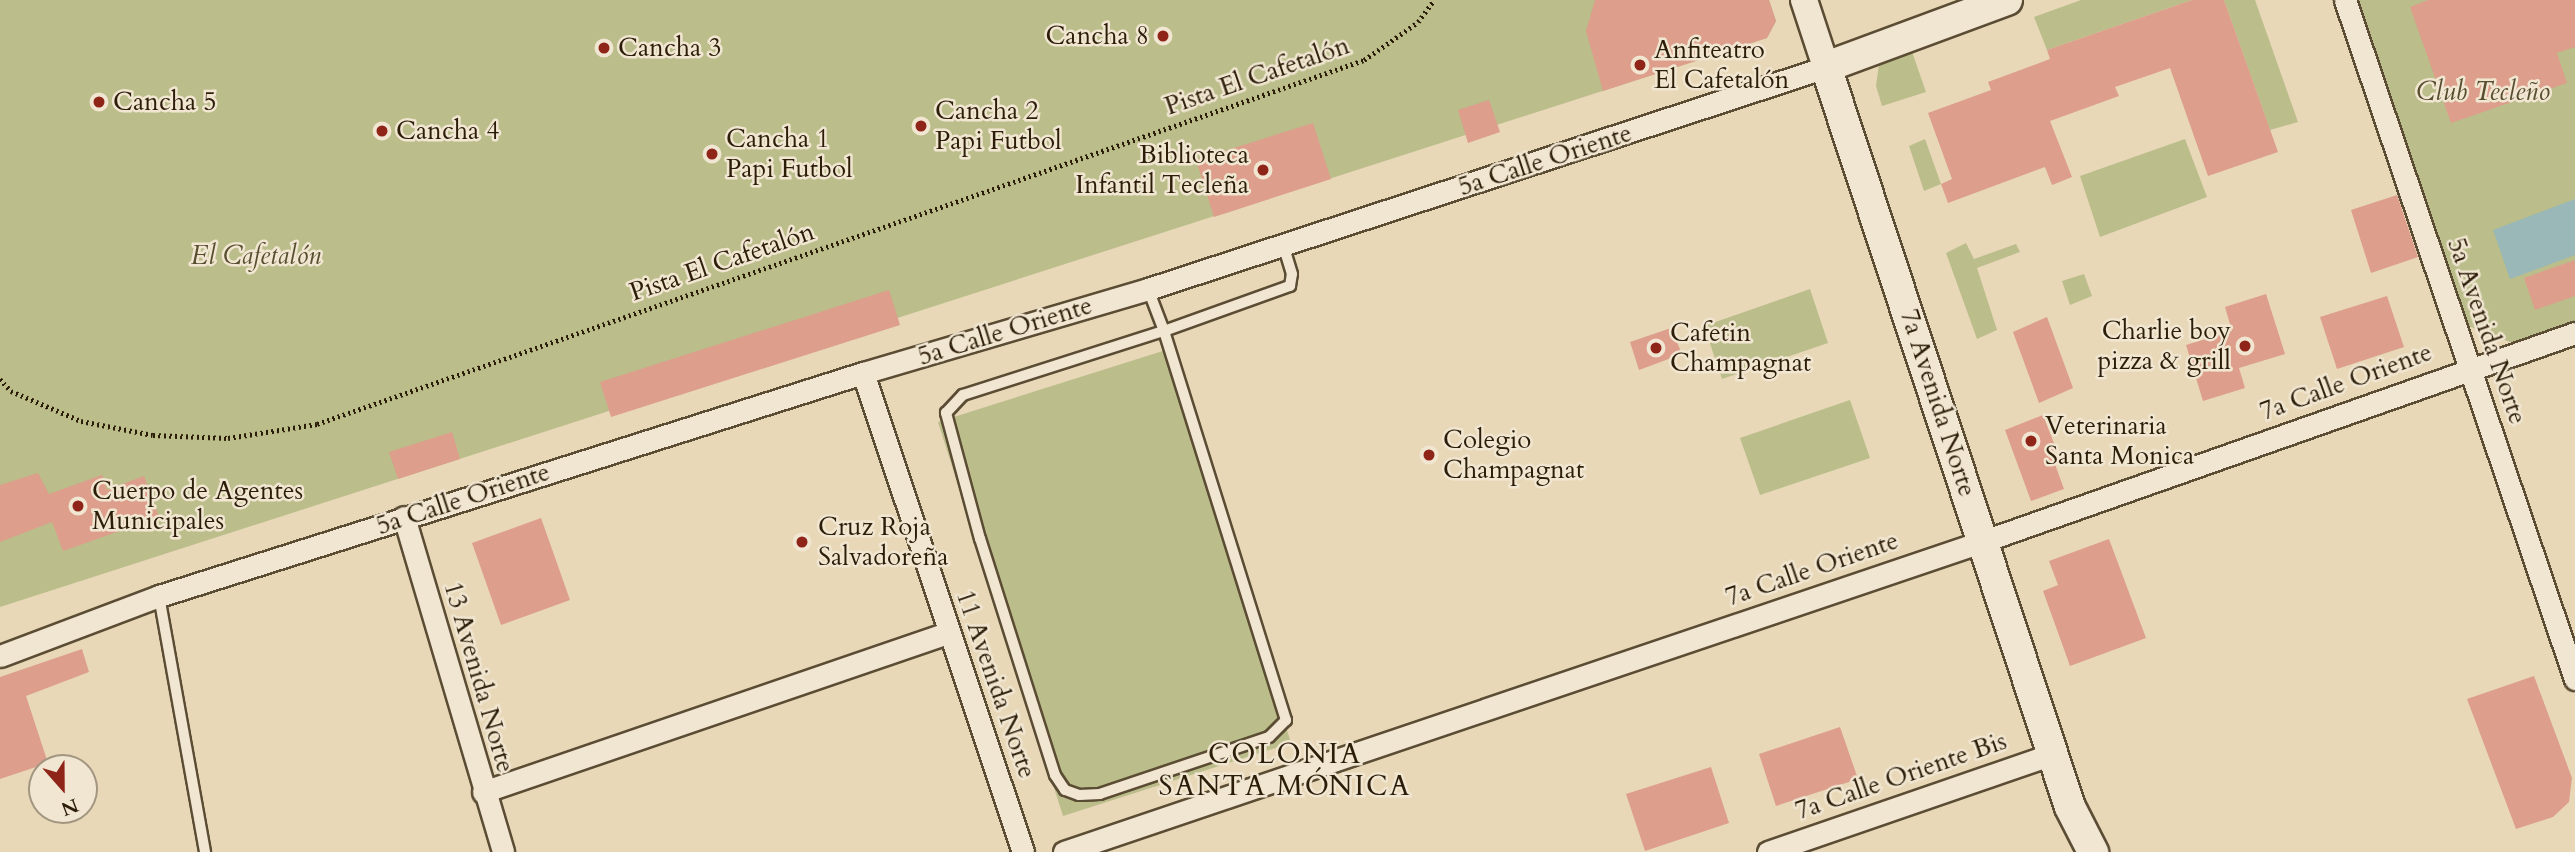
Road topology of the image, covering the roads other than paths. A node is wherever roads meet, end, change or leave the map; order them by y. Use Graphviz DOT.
graph roads {
  1 [pos="1804,0"];
  2 [pos="2007,0"];
  3 [pos="2345,0"];
  4 [pos="1826,67"];
  5 [pos="1283,245"];
  6 [pos="1148,289"];
  7 [pos="1164,331"];
  8 [pos="2575,333"];
  9 [pos="2470,367"];
  10 [pos="863,373"];
  11 [pos="404,517"];
  12 [pos="1984,541"];
  13 [pos="159,596"];
  14 [pos="948,634"];
  15 [pos="0,656"];
  16 [pos="2575,679"];
  17 [pos="2053,754"];
  18 [pos="483,792"];
  19 [pos="2070,807"];
  20 [pos="205,852"];
  21 [pos="503,852"];
  22 [pos="1023,852"];
  23 [pos="1064,852"];
  24 [pos="1768,852"];
  25 [pos="2073,852"];
  26 [pos="2093,852"];
  1 -- 4 [label="street, 7a Avenida Norte"];
  2 -- 4 [label="main road, 5a Calle Oriente"];
  3 -- 9 [label="street, 5a Avenida Norte"];
  4 -- 5 [label="street, 5a Calle Oriente"];
  4 -- 12 [label="main road, 7a Avenida Norte"];
  5 -- 6 [label="street, 5a Calle Oriente"];
  5 -- 7 [label="lane"];
  6 -- 7 [label="lane"];
  6 -- 10 [label="street, 5a Calle Oriente"];
  7 -- 7 [label="lane"];
  8 -- 9 [label="street, 7a Calle Oriente"];
  9 -- 12 [label="street, 7a Calle Oriente"];
  9 -- 16 [label="street, 5a Avenida Norte"];
  10 -- 11 [label="street, 5a Calle Oriente"];
  10 -- 14 [label="street, 11 Avenida Norte"];
  11 -- 13 [label="street, 5a Calle Oriente"];
  11 -- 18 [label="street, 13 Avenida Norte"];
  12 -- 17 [label="main road, 7a Avenida Norte"];
  12 -- 23 [label="street, 7a Calle Oriente"];
  13 -- 15 [label="street, 5a Calle Oriente"];
  13 -- 20 [label="lane"];
  14 -- 18 [label="street"];
  14 -- 22 [label="street, 11 Avenida Norte"];
  17 -- 19 [label="main road, 7a Avenida Norte"];
  17 -- 24 [label="street, 7a Calle Oriente Bis"];
  18 -- 21 [label="street, 13 Avenida Norte"];
  19 -- 25 [label="main road, 7a Avenida Norte"];
  19 -- 26 [label="main road, 7a Avenida Norte"];
}
